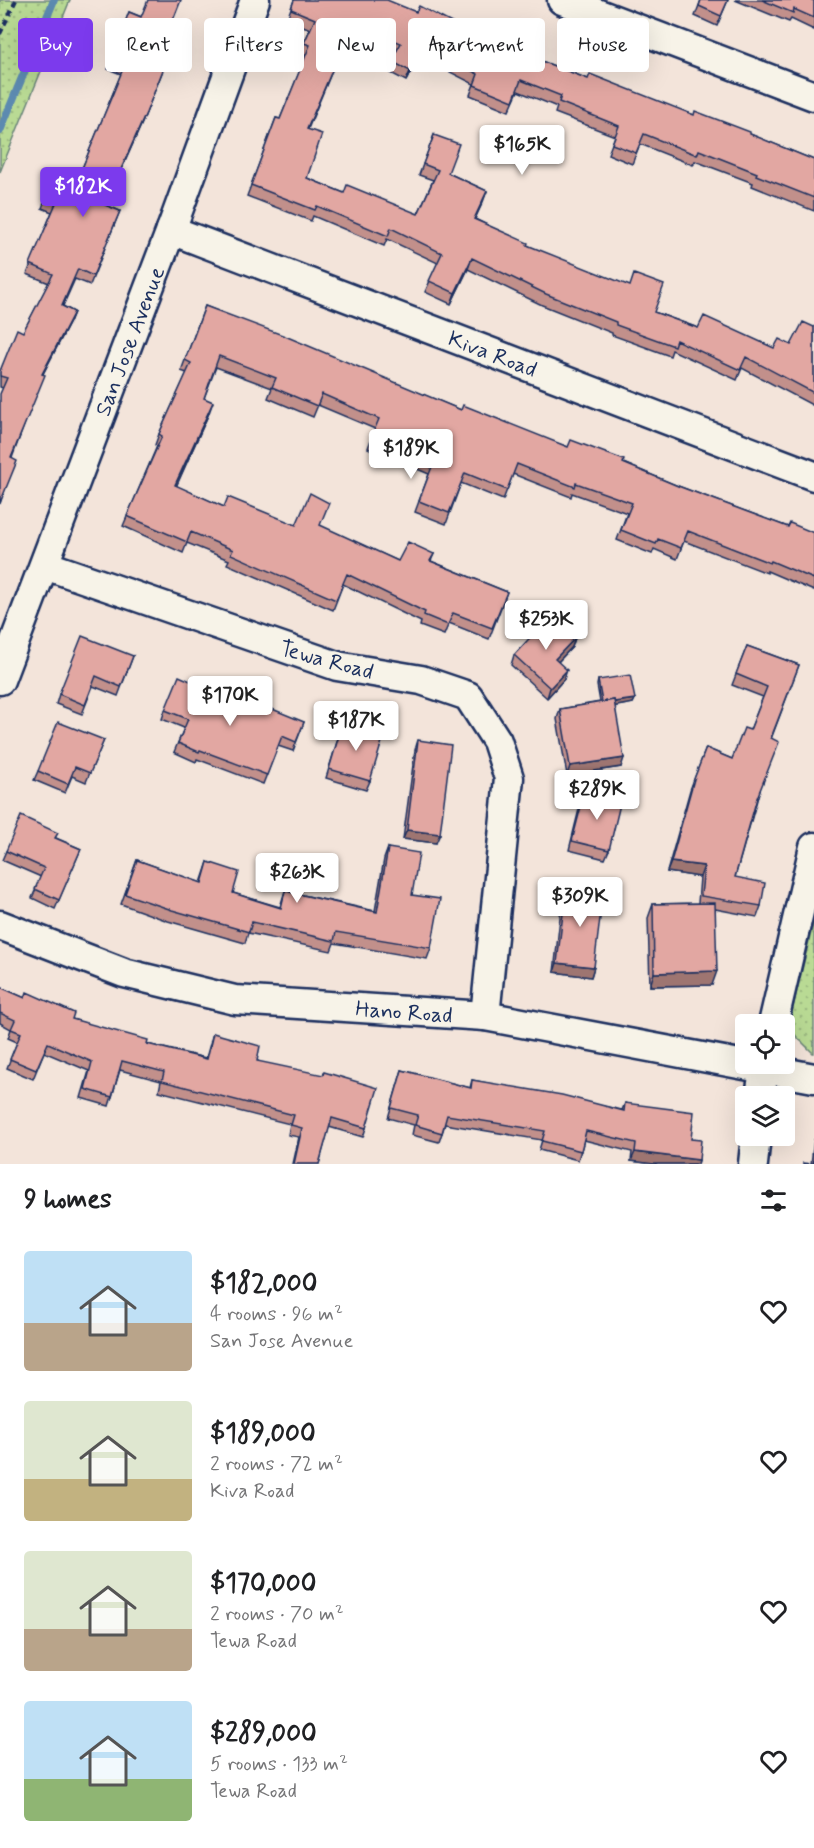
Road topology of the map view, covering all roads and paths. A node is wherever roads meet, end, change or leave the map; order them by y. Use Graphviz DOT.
graph roads {
  1 [pos="16,0"];
  2 [pos="255,0"];
  3 [pos="562,0"];
  4 [pos="0,34"];
  5 [pos="814,96"];
  6 [pos="171,230"];
  7 [pos="814,476"];
  8 [pos="45,565"];
  9 [pos="0,680"];
  10 [pos="814,847"];
  11 [pos="0,925"];
  12 [pos="775,1014"];
  13 [pos="485,1016"];
  14 [pos="763,1077"];
  15 [pos="814,1078"];
  16 [pos="755,1146"];
  17 [pos="753,1164"];
  1 -- 4 [label="path"];
  2 -- 6 [label="street, San Jose Avenue"];
  3 -- 5 [label="street"];
  6 -- 7 [label="street, Kiva Road"];
  6 -- 8 [label="street, San Jose Avenue"];
  8 -- 9 [label="street, San Jose Avenue"];
  8 -- 13 [label="street, Tewa Road"];
  10 -- 12 [label="street"];
  11 -- 13 [label="street, Hano Road"];
  13 -- 14 [label="street, Hano Road"];
  14 -- 15 [label="street, Hano Road"];
  16 -- 17 [label="street"];
}
